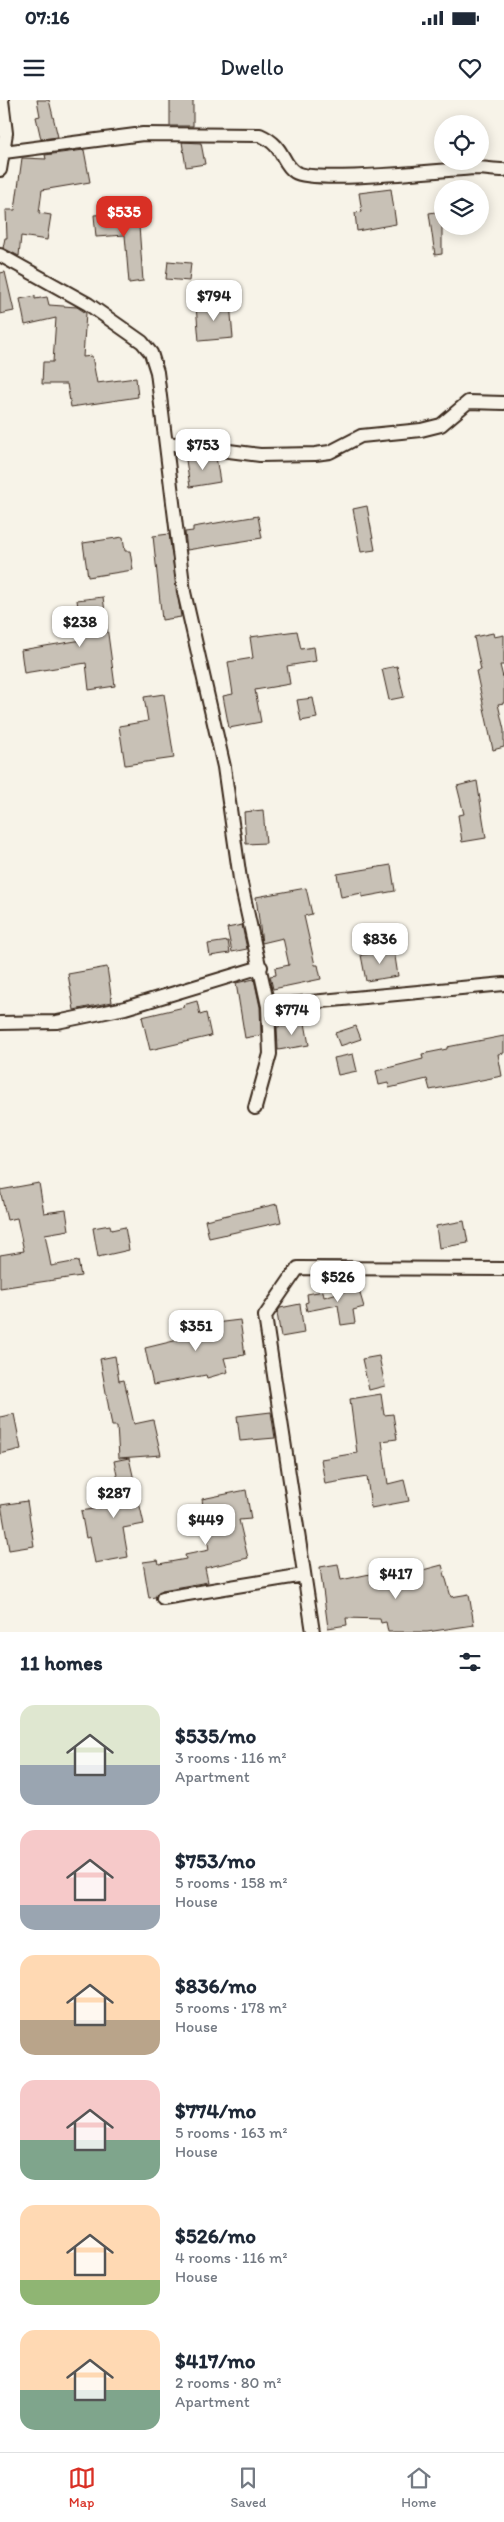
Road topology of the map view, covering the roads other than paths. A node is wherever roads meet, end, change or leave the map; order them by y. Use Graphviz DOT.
graph roads {
  1 [pos="2,100"];
  2 [pos="4,152"];
  3 [pos="0,170"];
  4 [pos="504,170"];
  5 [pos="0,255"];
  6 [pos="504,403"];
  7 [pos="167,443"];
  8 [pos="261,967"];
  9 [pos="504,984"];
  10 [pos="268,1006"];
  11 [pos="0,1023"];
  12 [pos="255,1108"];
  13 [pos="504,1269"];
  14 [pos="304,1575"];
  15 [pos="163,1598"];
  16 [pos="313,1632"];
  1 -- 2 [label="street"];
  2 -- 3 [label="street"];
  2 -- 4 [label="street"];
  5 -- 7 [label="street"];
  6 -- 7 [label="street"];
  7 -- 8 [label="street"];
  8 -- 10 [label="street"];
  8 -- 11 [label="street"];
  9 -- 10 [label="street"];
  10 -- 12 [label="street"];
  13 -- 14 [label="street"];
  14 -- 15 [label="street"];
  14 -- 16 [label="street"];
}
